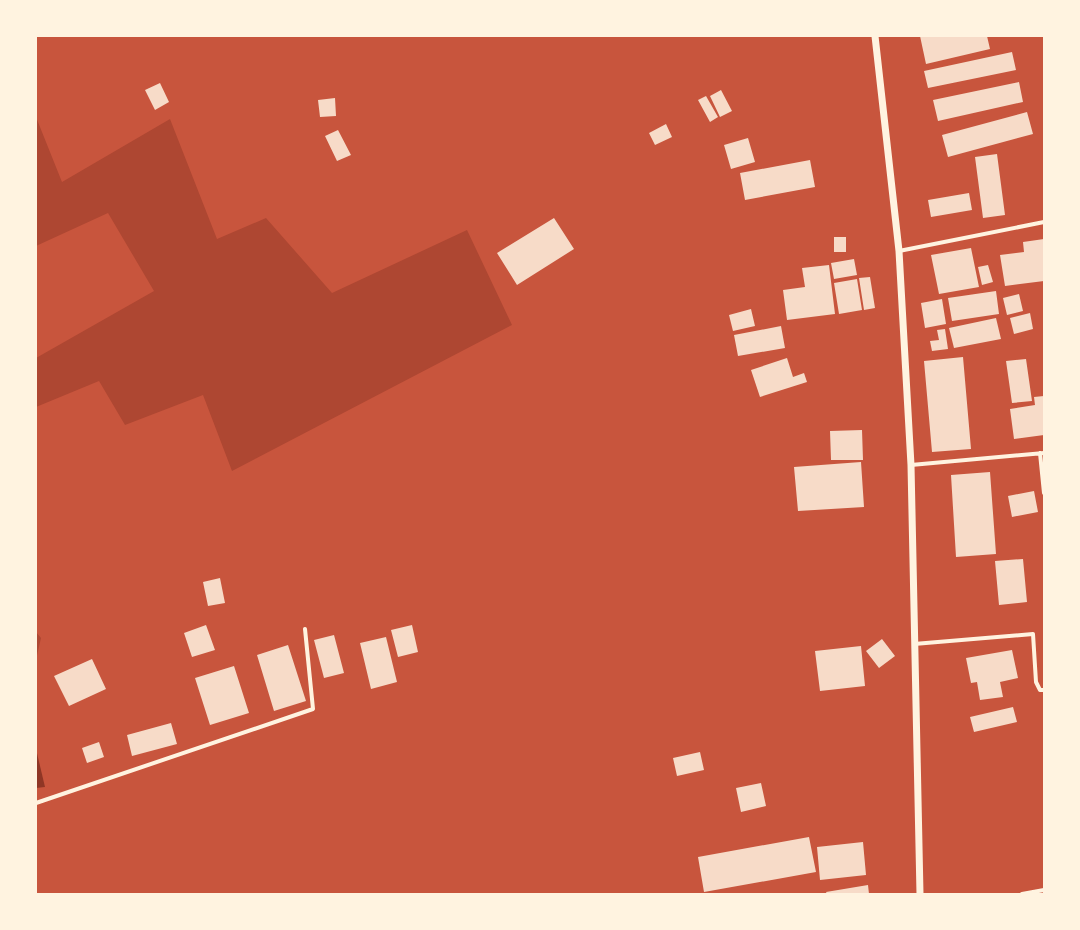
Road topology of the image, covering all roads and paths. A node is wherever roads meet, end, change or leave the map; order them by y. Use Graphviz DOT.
graph roads {
  1 [pos="875,36"];
  2 [pos="1044,222"];
  3 [pos="899,251"];
  4 [pos="1042,453"];
  5 [pos="911,465"];
  6 [pos="1044,492"];
  7 [pos="305,629"];
  8 [pos="914,644"];
  9 [pos="1044,690"];
  10 [pos="36,803"];
  11 [pos="1044,890"];
  12 [pos="920,894"];
  13 [pos="1022,894"];
  1 -- 3 [label="street"];
  2 -- 3 [label="street"];
  3 -- 5 [label="street"];
  4 -- 5 [label="street"];
  4 -- 6 [label="street"];
  5 -- 8 [label="street"];
  7 -- 10 [label="street"];
  8 -- 9 [label="street"];
  8 -- 12 [label="street"];
  11 -- 13 [label="street"];
}
